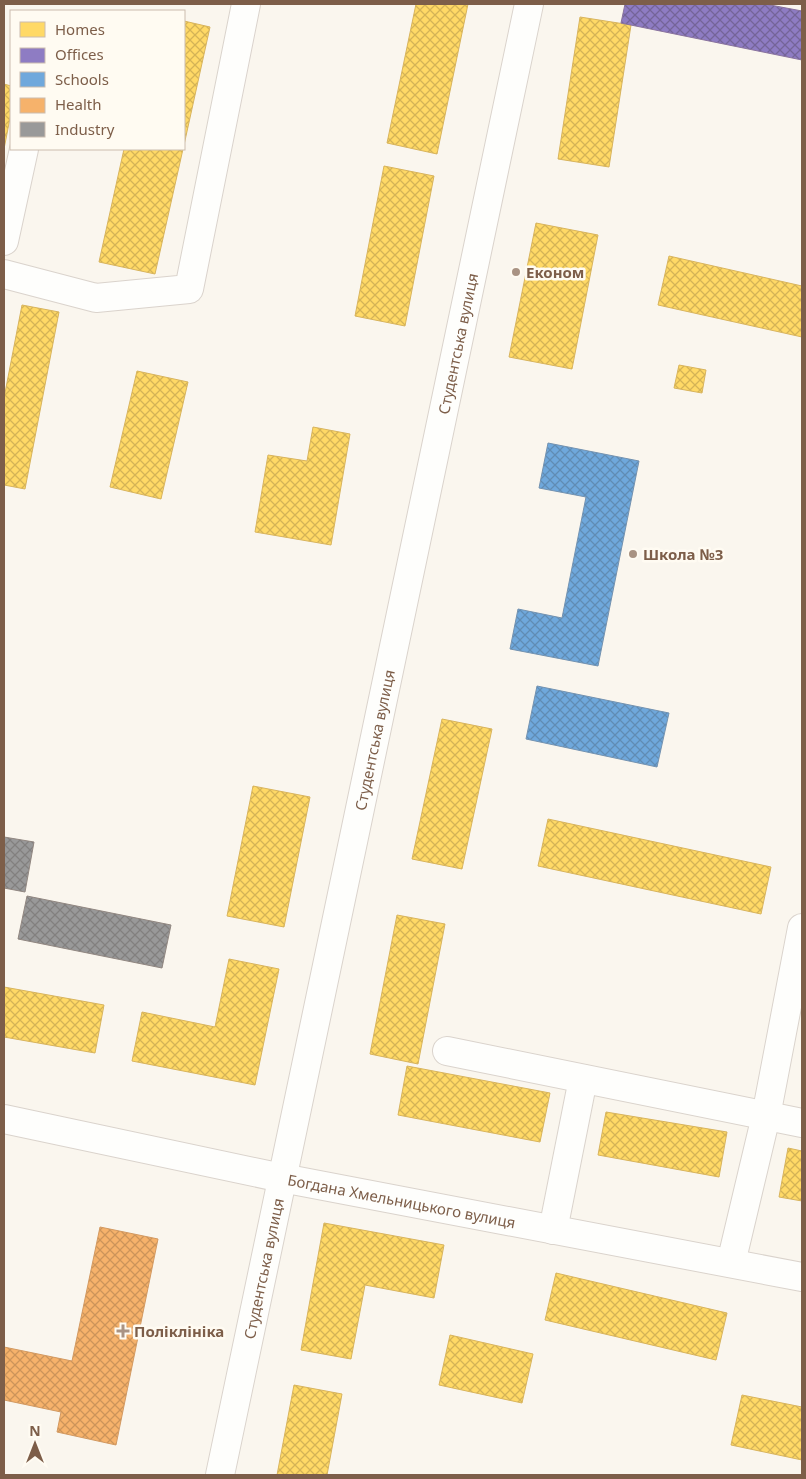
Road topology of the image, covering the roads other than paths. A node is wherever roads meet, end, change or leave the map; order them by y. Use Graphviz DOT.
graph roads {
  1 [pos="246,4"];
  2 [pos="529,4"];
  3 [pos="24,150"];
  4 [pos="4,241"];
  5 [pos="4,274"];
  6 [pos="802,928"];
  7 [pos="447,1051"];
  8 [pos="583,1079"];
  9 [pos="766,1116"];
  10 [pos="4,1119"];
  11 [pos="802,1123"];
  12 [pos="282,1178"];
  13 [pos="553,1230"];
  14 [pos="732,1263"];
  15 [pos="802,1277"];
  16 [pos="220,1475"];
  1 -- 5 [label="street"];
  2 -- 12 [label="street, Студентська вулиця"];
  3 -- 4 [label="street"];
  6 -- 9 [label="street"];
  7 -- 8 [label="street"];
  8 -- 9 [label="street"];
  8 -- 13 [label="street"];
  9 -- 11 [label="street"];
  9 -- 14 [label="street"];
  10 -- 12 [label="street, Богдана Хмельницького вулиця"];
  12 -- 13 [label="street, Богдана Хмельницького вулиця"];
  12 -- 16 [label="street, Студентська вулиця"];
  13 -- 14 [label="street, Богдана Хмельницького вулиця"];
  14 -- 15 [label="street, Богдана Хмельницького вулиця"];
}
